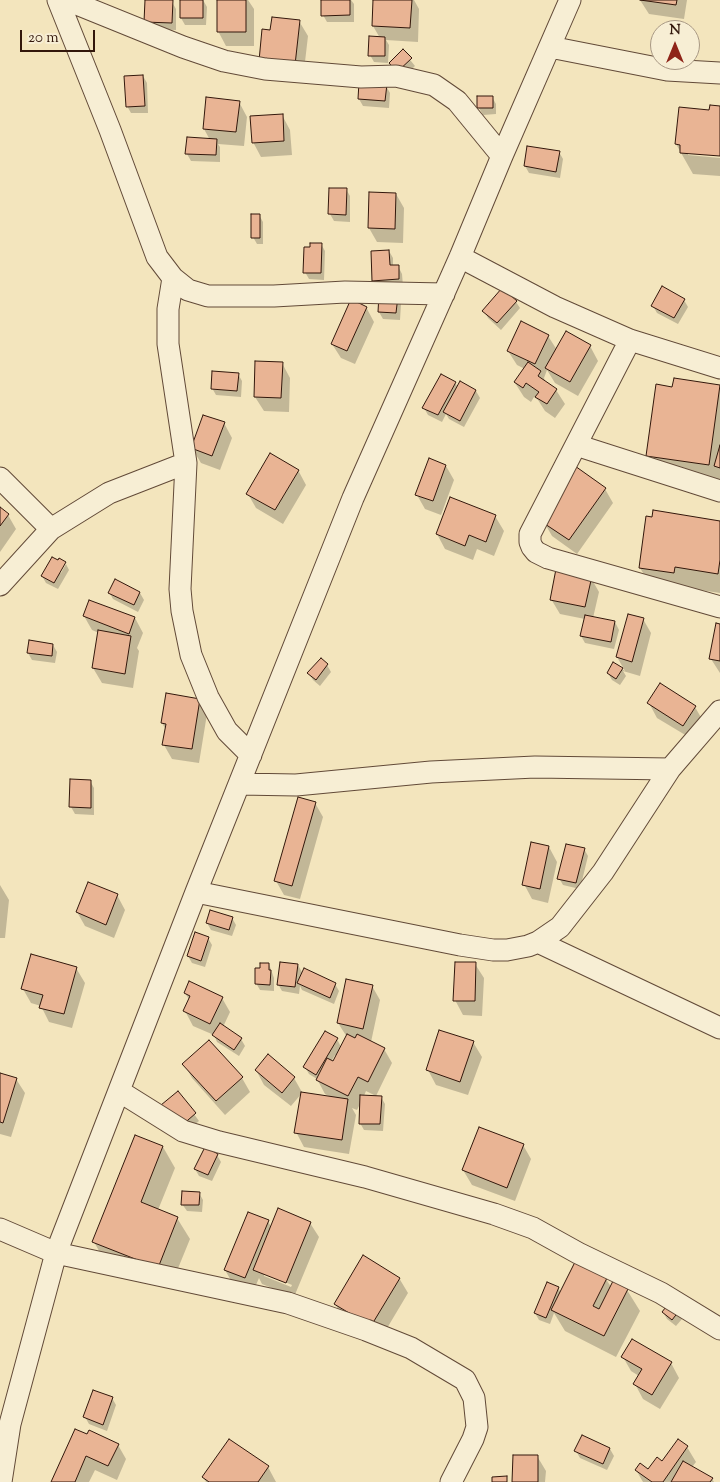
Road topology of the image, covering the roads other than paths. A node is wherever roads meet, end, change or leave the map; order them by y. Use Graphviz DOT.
graph roads {
  1 [pos="58,0"];
  2 [pos="67,0"];
  3 [pos="570,0"];
  4 [pos="550,46"];
  5 [pos="720,73"];
  6 [pos="502,156"];
  7 [pos="460,257"];
  8 [pos="173,278"];
  9 [pos="444,294"];
  10 [pos="630,340"];
  11 [pos="720,368"];
  12 [pos="576,445"];
  13 [pos="186,463"];
  14 [pos="0,478"];
  15 [pos="720,491"];
  16 [pos="50,529"];
  17 [pos="0,585"];
  18 [pos="720,607"];
  19 [pos="720,710"];
  20 [pos="251,755"];
  21 [pos="670,769"];
  22 [pos="240,784"];
  23 [pos="196,892"];
  24 [pos="538,942"];
  25 [pos="720,1028"];
  26 [pos="118,1092"];
  27 [pos="0,1229"];
  28 [pos="56,1253"];
  29 [pos="720,1329"];
  30 [pos="1,1482"];
  31 [pos="451,1482"];
  1 -- 8 [label="street"];
  2 -- 6 [label="street"];
  3 -- 4 [label="street"];
  4 -- 5 [label="street"];
  4 -- 6 [label="street"];
  6 -- 7 [label="street"];
  7 -- 9 [label="street"];
  7 -- 10 [label="street"];
  8 -- 9 [label="street"];
  8 -- 13 [label="street"];
  9 -- 20 [label="street"];
  10 -- 11 [label="street"];
  10 -- 12 [label="street"];
  12 -- 15 [label="street"];
  12 -- 18 [label="street"];
  13 -- 16 [label="street"];
  13 -- 20 [label="street"];
  14 -- 16 [label="street"];
  16 -- 17 [label="street"];
  19 -- 21 [label="street"];
  20 -- 22 [label="street"];
  21 -- 22 [label="street"];
  21 -- 24 [label="street"];
  22 -- 23 [label="street"];
  23 -- 24 [label="street"];
  23 -- 26 [label="street"];
  24 -- 25 [label="street"];
  26 -- 28 [label="street"];
  26 -- 29 [label="street"];
  27 -- 28 [label="street"];
  28 -- 30 [label="street"];
  28 -- 31 [label="street"];
}
